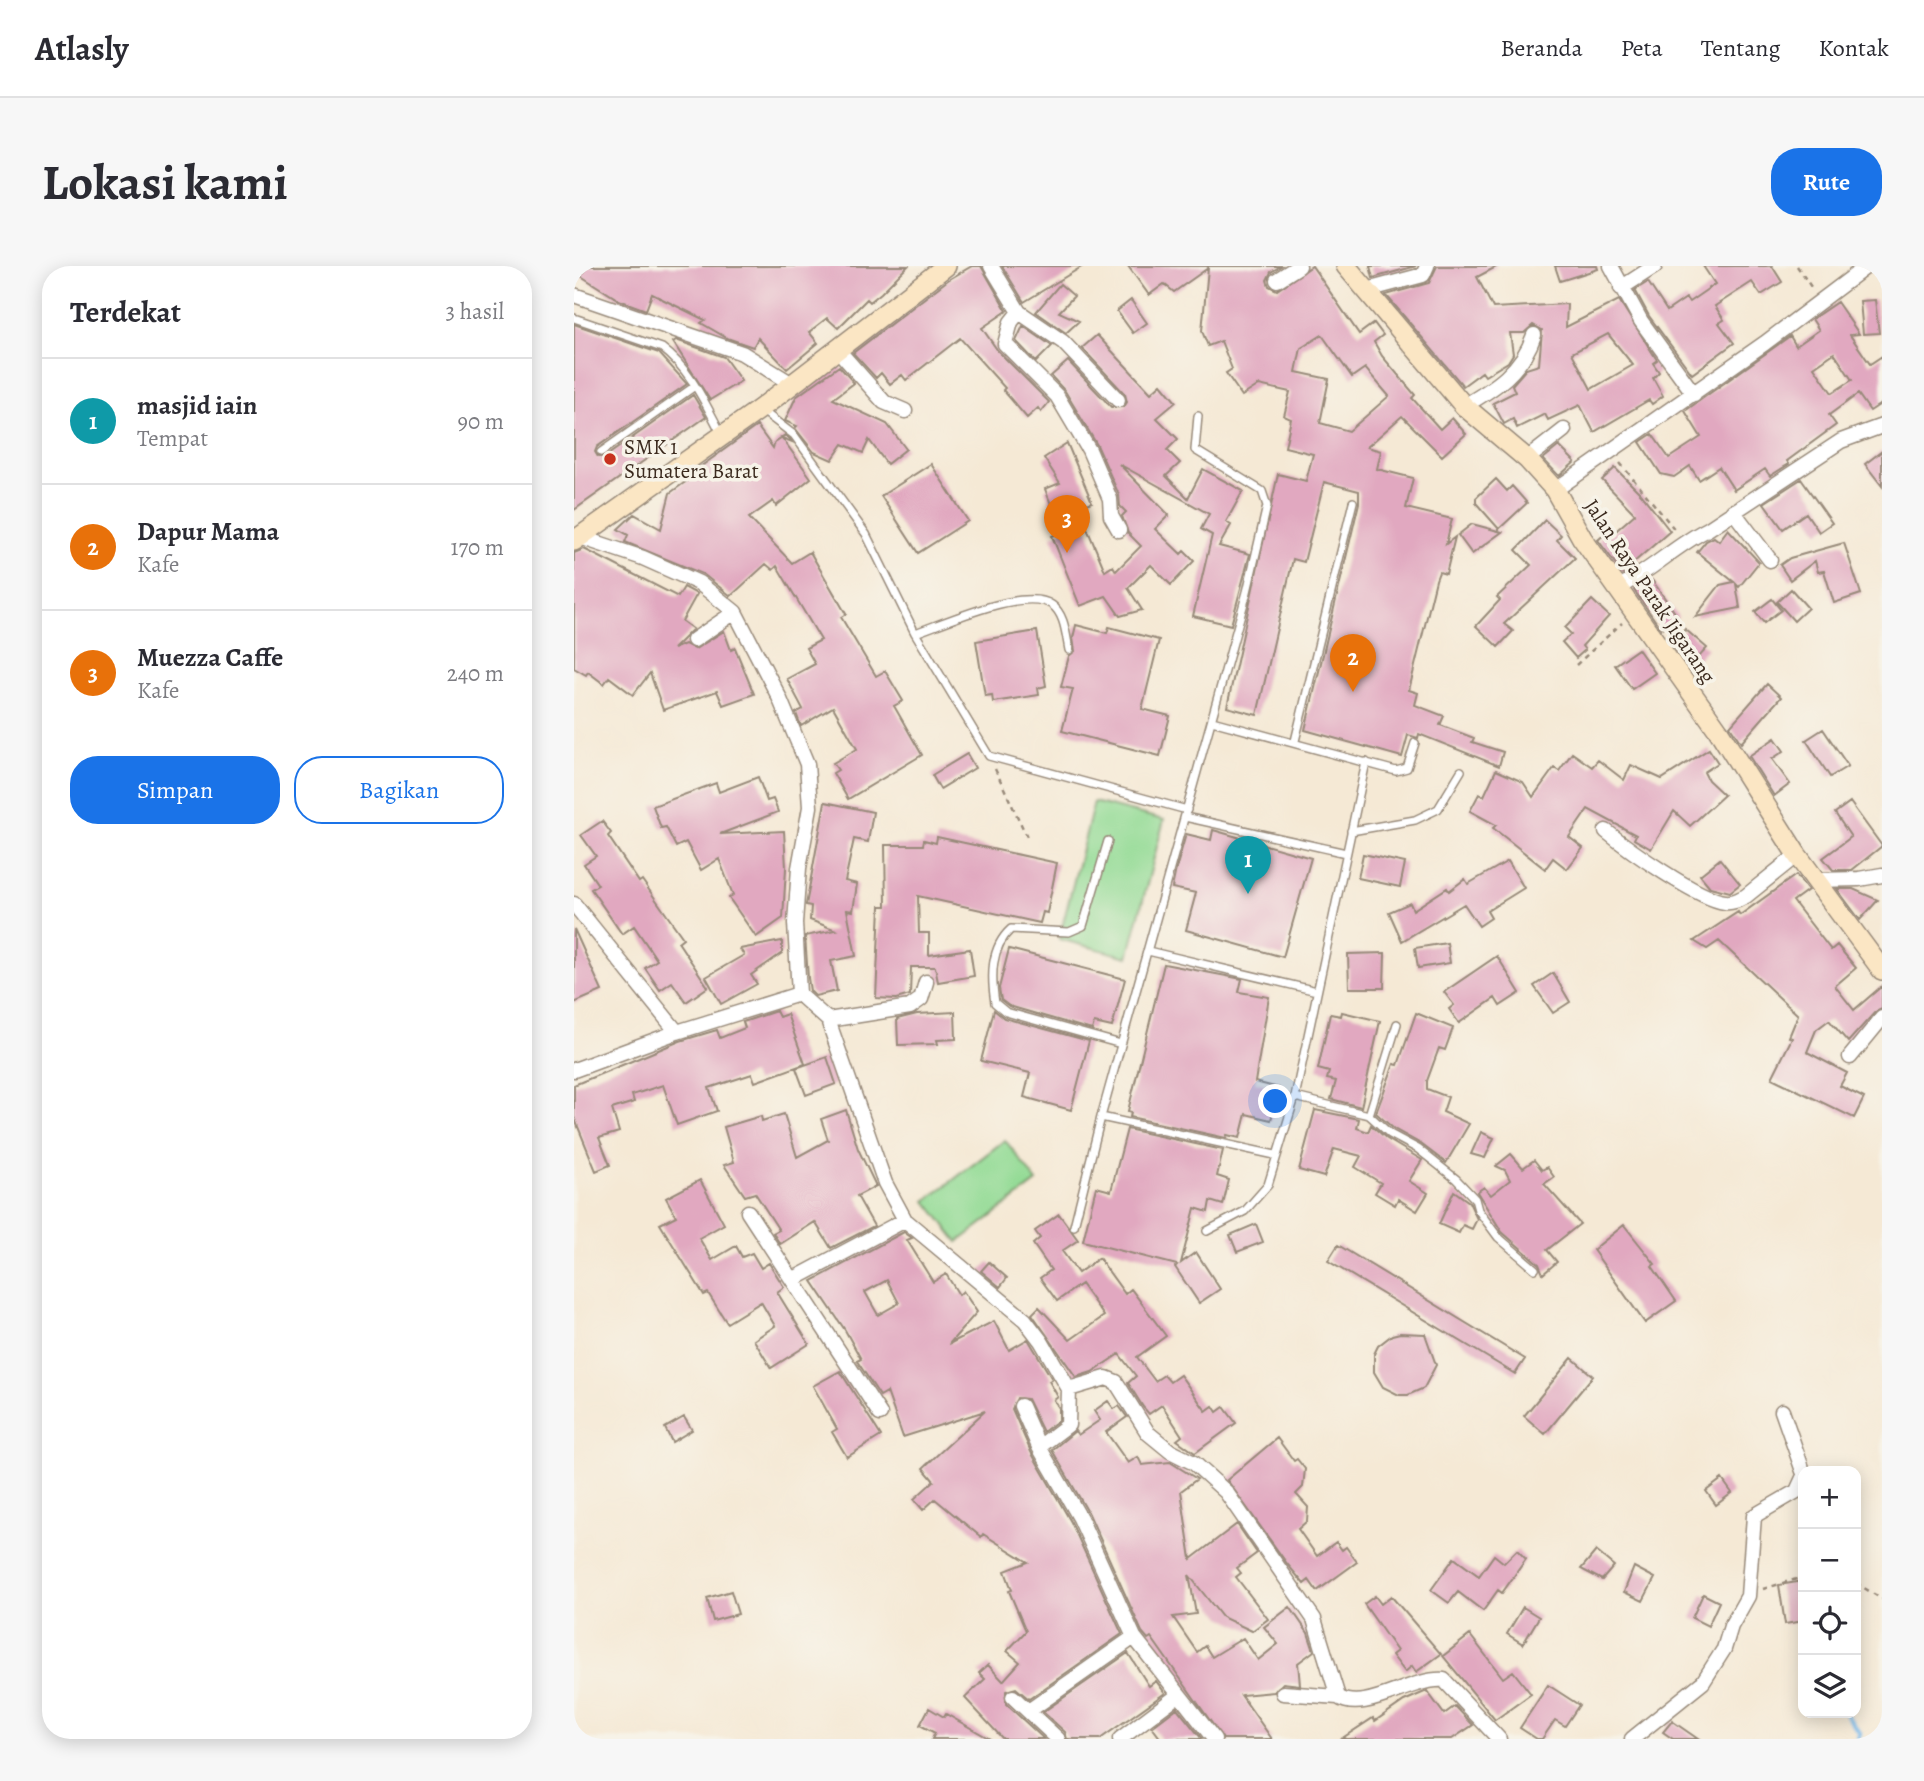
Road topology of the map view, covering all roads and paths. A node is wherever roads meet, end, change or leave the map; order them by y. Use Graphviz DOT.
graph roads {
  1 [pos="946,266"];
  2 [pos="991,266"];
  3 [pos="1299,266"];
  4 [pos="1346,266"];
  5 [pos="1427,266"];
  6 [pos="1611,266"];
  7 [pos="1655,266"];
  8 [pos="1797,266"];
  9 [pos="1867,266"];
  10 [pos="1277,280"];
  11 [pos="1621,288"];
  12 [pos="1367,290"];
  13 [pos="574,295"];
  14 [pos="1820,300"];
  15 [pos="1019,312"];
  16 [pos="574,318"];
  17 [pos="1534,335"];
  18 [pos="837,349"];
  19 [pos="792,384"];
  20 [pos="695,386"];
  21 [pos="1693,394"];
  22 [pos="1118,400"];
  23 [pos="1464,406"];
  24 [pos="760,409"];
  25 [pos="905,411"];
  26 [pos="1198,416"];
  27 [pos="1882,426"];
  28 [pos="1564,430"];
  29 [pos="722,433"];
  30 [pos="601,452"];
  31 [pos="1611,452"];
  32 [pos="1527,459"];
  33 [pos="1555,490"];
  34 [pos="1353,502"];
  35 [pos="1732,511"];
  36 [pos="1119,530"];
  37 [pos="577,539"];
  38 [pos="1685,541"];
  39 [pos="1770,560"];
  40 [pos="1617,587"];
  41 [pos="1635,611"];
  42 [pos="735,612"];
  43 [pos="915,633"];
  44 [pos="694,640"];
  45 [pos="1069,650"];
  46 [pos="1576,666"];
  47 [pos="1212,721"];
  48 [pos="1295,741"];
  49 [pos="1415,743"];
  50 [pos="989,756"];
  51 [pos="1366,762"];
  52 [pos="1461,771"];
  53 [pos="1186,813"];
  54 [pos="1351,831"];
  55 [pos="1606,831"];
  56 [pos="1028,839"];
  57 [pos="1108,841"];
  58 [pos="1346,853"];
  59 [pos="1797,855"];
  60 [pos="1882,875"];
  61 [pos="1816,880"];
  62 [pos="574,904"];
  63 [pos="1148,951"];
  64 [pos="1882,970"];
  65 [pos="926,982"];
  66 [pos="1317,991"];
  67 [pos="799,994"];
  68 [pos="1882,1018"];
  69 [pos="828,1020"];
  70 [pos="1397,1024"];
  71 [pos="677,1032"];
  72 [pos="1121,1044"];
  73 [pos="1850,1057"];
  74 [pos="574,1070"];
  75 [pos="1295,1097"];
  76 [pos="1369,1115"];
  77 [pos="1101,1117"];
  78 [pos="1275,1155"];
  79 [pos="748,1212"];
  80 [pos="905,1220"];
  81 [pos="1074,1226"];
  82 [pos="1207,1231"];
  83 [pos="1535,1269"];
  84 [pos="794,1279"];
  85 [pos="1069,1389"];
  86 [pos="1021,1406"];
  87 [pos="1782,1411"];
  88 [pos="880,1414"];
  89 [pos="1039,1447"];
  90 [pos="1801,1466"];
  91 [pos="1798,1489"];
  92 [pos="1798,1579"];
  93 [pos="1861,1586"];
  94 [pos="1748,1597"];
  95 [pos="1882,1598"];
  96 [pos="1134,1637"];
  97 [pos="1283,1693"];
  98 [pos="1177,1696"];
  99 [pos="1013,1697"];
  100 [pos="1338,1697"];
  101 [pos="1030,1710"];
  102 [pos="1058,1739"];
  103 [pos="1120,1739"];
  104 [pos="1214,1739"];
  105 [pos="1499,1739"];
  106 [pos="1632,1739"];
  1 -- 18 [label="street"];
  2 -- 15 [label="street"];
  3 -- 10 [label="street"];
  4 -- 12 [label="street, Jalan Raya Parak Jigarang"];
  5 -- 12 [label="street"];
  6 -- 11 [label="street"];
  7 -- 11 [label="street"];
  8 -- 14 [label="path"];
  9 -- 14 [label="street"];
  11 -- 21 [label="street"];
  12 -- 23 [label="street, Jalan Raya Parak Jigarang"];
  13 -- 19 [label="street"];
  14 -- 21 [label="street"];
  15 -- 22 [label="street"];
  15 -- 36 [label="street"];
  16 -- 20 [label="lane"];
  17 -- 23 [label="street"];
  18 -- 19 [label="street"];
  18 -- 25 [label="street"];
  19 -- 24 [label="street"];
  20 -- 29 [label="lane"];
  20 -- 30 [label="lane"];
  21 -- 31 [label="street"];
  23 -- 32 [label="street, Jalan Raya Parak Jigarang"];
  24 -- 29 [label="street"];
  24 -- 43 [label="lane"];
  26 -- 47 [label="lane"];
  27 -- 35 [label="street"];
  28 -- 32 [label="street"];
  29 -- 37 [label="street"];
  31 -- 33 [label="street"];
  31 -- 38 [label="path"];
  32 -- 33 [label="street, Jalan Raya Parak Jigarang"];
  33 -- 40 [label="street, Jalan Raya Parak Jigarang"];
  34 -- 48 [label="lane"];
  35 -- 38 [label="street"];
  35 -- 39 [label="street"];
  37 -- 42 [label="street"];
  38 -- 40 [label="street"];
  40 -- 41 [label="street, Jalan Raya Parak Jigarang"];
  41 -- 46 [label="path"];
  41 -- 59 [label="street, Jalan Raya Parak Jigarang"];
  42 -- 44 [label="street"];
  42 -- 67 [label="street"];
  43 -- 45 [label="lane"];
  43 -- 50 [label="lane"];
  47 -- 48 [label="lane"];
  47 -- 53 [label="lane"];
  48 -- 51 [label="lane"];
  49 -- 51 [label="lane"];
  50 -- 53 [label="lane"];
  50 -- 56 [label="path"];
  51 -- 54 [label="lane"];
  52 -- 54 [label="lane"];
  53 -- 58 [label="lane"];
  53 -- 63 [label="lane"];
  54 -- 58 [label="lane"];
  55 -- 59 [label="street"];
  57 -- 72 [label="lane"];
  58 -- 66 [label="lane"];
  59 -- 61 [label="street, Jalan Raya Parak Jigarang"];
  60 -- 61 [label="street"];
  61 -- 64 [label="street, Jalan Raya Parak Jigarang"];
  62 -- 71 [label="street"];
  63 -- 66 [label="lane"];
  63 -- 72 [label="lane"];
  65 -- 69 [label="street"];
  66 -- 75 [label="lane"];
  67 -- 69 [label="street"];
  67 -- 71 [label="street"];
  68 -- 73 [label="street"];
  69 -- 80 [label="street"];
  70 -- 76 [label="lane"];
  71 -- 74 [label="street"];
  72 -- 77 [label="lane"];
  75 -- 76 [label="lane"];
  75 -- 78 [label="lane"];
  76 -- 83 [label="lane"];
  77 -- 78 [label="lane"];
  77 -- 81 [label="lane"];
  78 -- 82 [label="lane"];
  79 -- 84 [label="street"];
  80 -- 84 [label="street"];
  80 -- 85 [label="street"];
  84 -- 88 [label="street"];
  85 -- 89 [label="street"];
  85 -- 100 [label="street"];
  86 -- 89 [label="street"];
  87 -- 90 [label="street"];
  89 -- 96 [label="street"];
  91 -- 94 [label="street"];
  92 -- 94 [label="path"];
  93 -- 95 [label="path"];
  94 -- 106 [label="street"];
  96 -- 98 [label="street"];
  96 -- 101 [label="street"];
  97 -- 100 [label="street"];
  98 -- 103 [label="street"];
  98 -- 104 [label="street"];
  99 -- 101 [label="street"];
  100 -- 105 [label="street"];
  101 -- 102 [label="street"];
}
